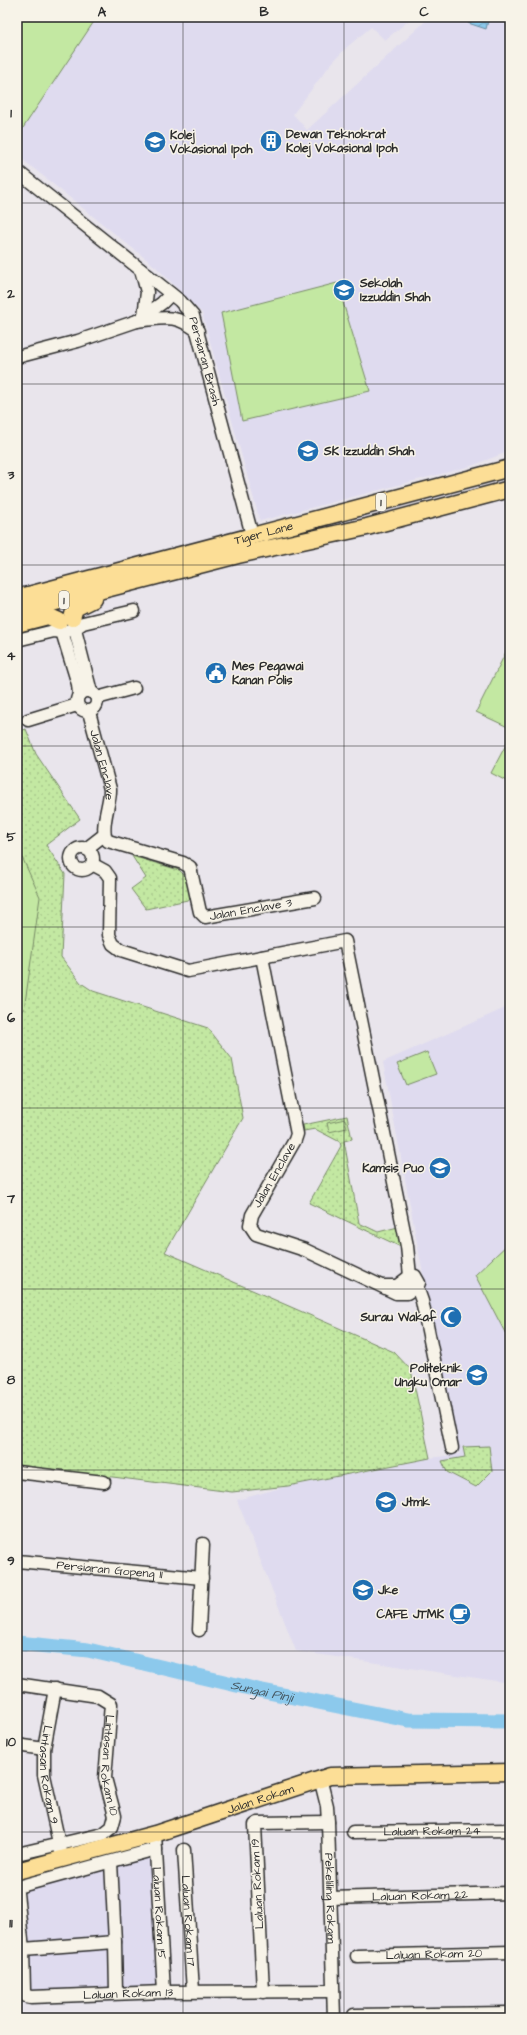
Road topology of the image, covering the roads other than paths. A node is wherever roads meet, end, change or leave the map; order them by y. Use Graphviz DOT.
graph roads {
  1 [pos="17,171"];
  2 [pos="141,270"];
  3 [pos="167,291"];
  4 [pos="144,316"];
  5 [pos="198,332"];
  6 [pos="17,357"];
  7 [pos="510,468"];
  8 [pos="510,489"];
  9 [pos="252,535"];
  10 [pos="116,586"];
  11 [pos="19,599"];
  12 [pos="134,611"];
  13 [pos="17,612"];
  14 [pos="17,624"];
  15 [pos="67,625"];
  16 [pos="17,640"];
  17 [pos="134,688"];
  18 [pos="94,695"];
  19 [pos="78,700"];
  20 [pos="89,712"];
  21 [pos="28,720"];
  22 [pos="106,838"];
  23 [pos="316,898"];
  24 [pos="262,957"];
  25 [pos="411,1283"];
  26 [pos="452,1448"];
  27 [pos="17,1472"];
  28 [pos="104,1482"];
  29 [pos="203,1544"];
  30 [pos="17,1561"];
  31 [pos="202,1578"];
  32 [pos="199,1630"];
  33 [pos="17,1684"];
  34 [pos="55,1689"];
  35 [pos="17,1745"];
  36 [pos="44,1749"];
  37 [pos="510,1772"];
  38 [pos="320,1778"];
  39 [pos="328,1822"];
  40 [pos="112,1827"];
  41 [pos="510,1830"];
  42 [pos="353,1832"];
  43 [pos="156,1842"];
  44 [pos="184,1850"];
  45 [pos="61,1852"];
  46 [pos="17,1854"];
  47 [pos="111,1862"];
  48 [pos="17,1871"];
  49 [pos="17,1887"];
  50 [pos="510,1893"];
  51 [pos="17,1894"];
  52 [pos="330,1898"];
  53 [pos="115,1942"];
  54 [pos="23,1949"];
  55 [pos="510,1952"];
  56 [pos="357,1956"];
  57 [pos="333,1991"];
  58 [pos="164,1992"];
  59 [pos="193,1992"];
  60 [pos="263,1992"];
  61 [pos="116,1993"];
  62 [pos="510,2014"];
  63 [pos="354,2015"];
  64 [pos="334,2018"];
  1 -- 2 [label="street, Persiaran Brash"];
  2 -- 3 [label="street, Persiaran Brash"];
  2 -- 4 [label="street"];
  3 -- 4 [label="street"];
  3 -- 5 [label="street, Persiaran Brash"];
  4 -- 5 [label="street"];
  4 -- 6 [label="street"];
  5 -- 9 [label="street, Persiaran Brash"];
  7 -- 9 [label="main road, Tiger Lane / 1"];
  8 -- 10 [label="main road, Tiger Lane / 1"];
  9 -- 11 [label="main road, Tiger Lane / 1"];
  10 -- 11 [label="main road"];
  10 -- 13 [label="main road, Tiger Lane / 1"];
  10 -- 15 [label="main road"];
  12 -- 15 [label="street"];
  14 -- 15 [label="main road"];
  15 -- 16 [label="street"];
  15 -- 18 [label="street"];
  15 -- 19 [label="street"];
  17 -- 18 [label="street"];
  18 -- 19 [label="street"];
  18 -- 20 [label="street, Jalan Enclave"];
  19 -- 20 [label="street, Jalan Enclave"];
  19 -- 21 [label="street"];
  20 -- 22 [label="street, Jalan Enclave"];
  22 -- 23 [label="street, Jalan Enclave 3"];
  22 -- 24 [label="street"];
  24 -- 25 [label="street"];
  24 -- 25 [label="street, Jalan Enclave"];
  25 -- 26 [label="street"];
  27 -- 28 [label="street"];
  29 -- 31 [label="street"];
  30 -- 31 [label="street, Persiaran Gopeng 11"];
  31 -- 32 [label="street"];
  33 -- 34 [label="street, Lintasan Rokam 10"];
  34 -- 36 [label="street, Lintasan Rokam 9"];
  34 -- 40 [label="street, Lintasan Rokam 10"];
  35 -- 36 [label="street"];
  36 -- 45 [label="street, Lintasan Rokam 9"];
  37 -- 38 [label="main road, Jalan Rokam"];
  38 -- 39 [label="street, Pekeliling Rokam"];
  38 -- 43 [label="main road, Jalan Rokam"];
  39 -- 52 [label="street, Pekeliling Rokam"];
  39 -- 60 [label="street, Laluan Rokam 19"];
  40 -- 45 [label="street, Jalan Rokam"];
  41 -- 42 [label="street, Laluan Rokam 24"];
  43 -- 45 [label="main road, Jalan Rokam"];
  43 -- 47 [label="street, Jalan Rokam"];
  43 -- 58 [label="street, Laluan Rokam 15"];
  44 -- 59 [label="street, Laluan Rokam 17"];
  45 -- 46 [label="street, Jalan Rokam"];
  45 -- 48 [label="main road, Jalan Rokam"];
  47 -- 49 [label="street, Jalan Rokam"];
  47 -- 53 [label="street"];
  50 -- 52 [label="street, Laluan Rokam 22"];
  51 -- 54 [label="street, Laluan Rokam 13"];
  52 -- 57 [label="street, Pekeliling Rokam"];
  53 -- 54 [label="street"];
  53 -- 61 [label="street"];
  54 -- 61 [label="street, Laluan Rokam 13"];
  55 -- 56 [label="street, Laluan Rokam 20"];
  57 -- 60 [label="street, Laluan Rokam 13"];
  57 -- 64 [label="street, Pekeliling Rokam"];
  58 -- 59 [label="street, Laluan Rokam 13"];
  58 -- 61 [label="street, Laluan Rokam 13"];
  59 -- 60 [label="street, Laluan Rokam 13"];
  62 -- 63 [label="street"];
}
